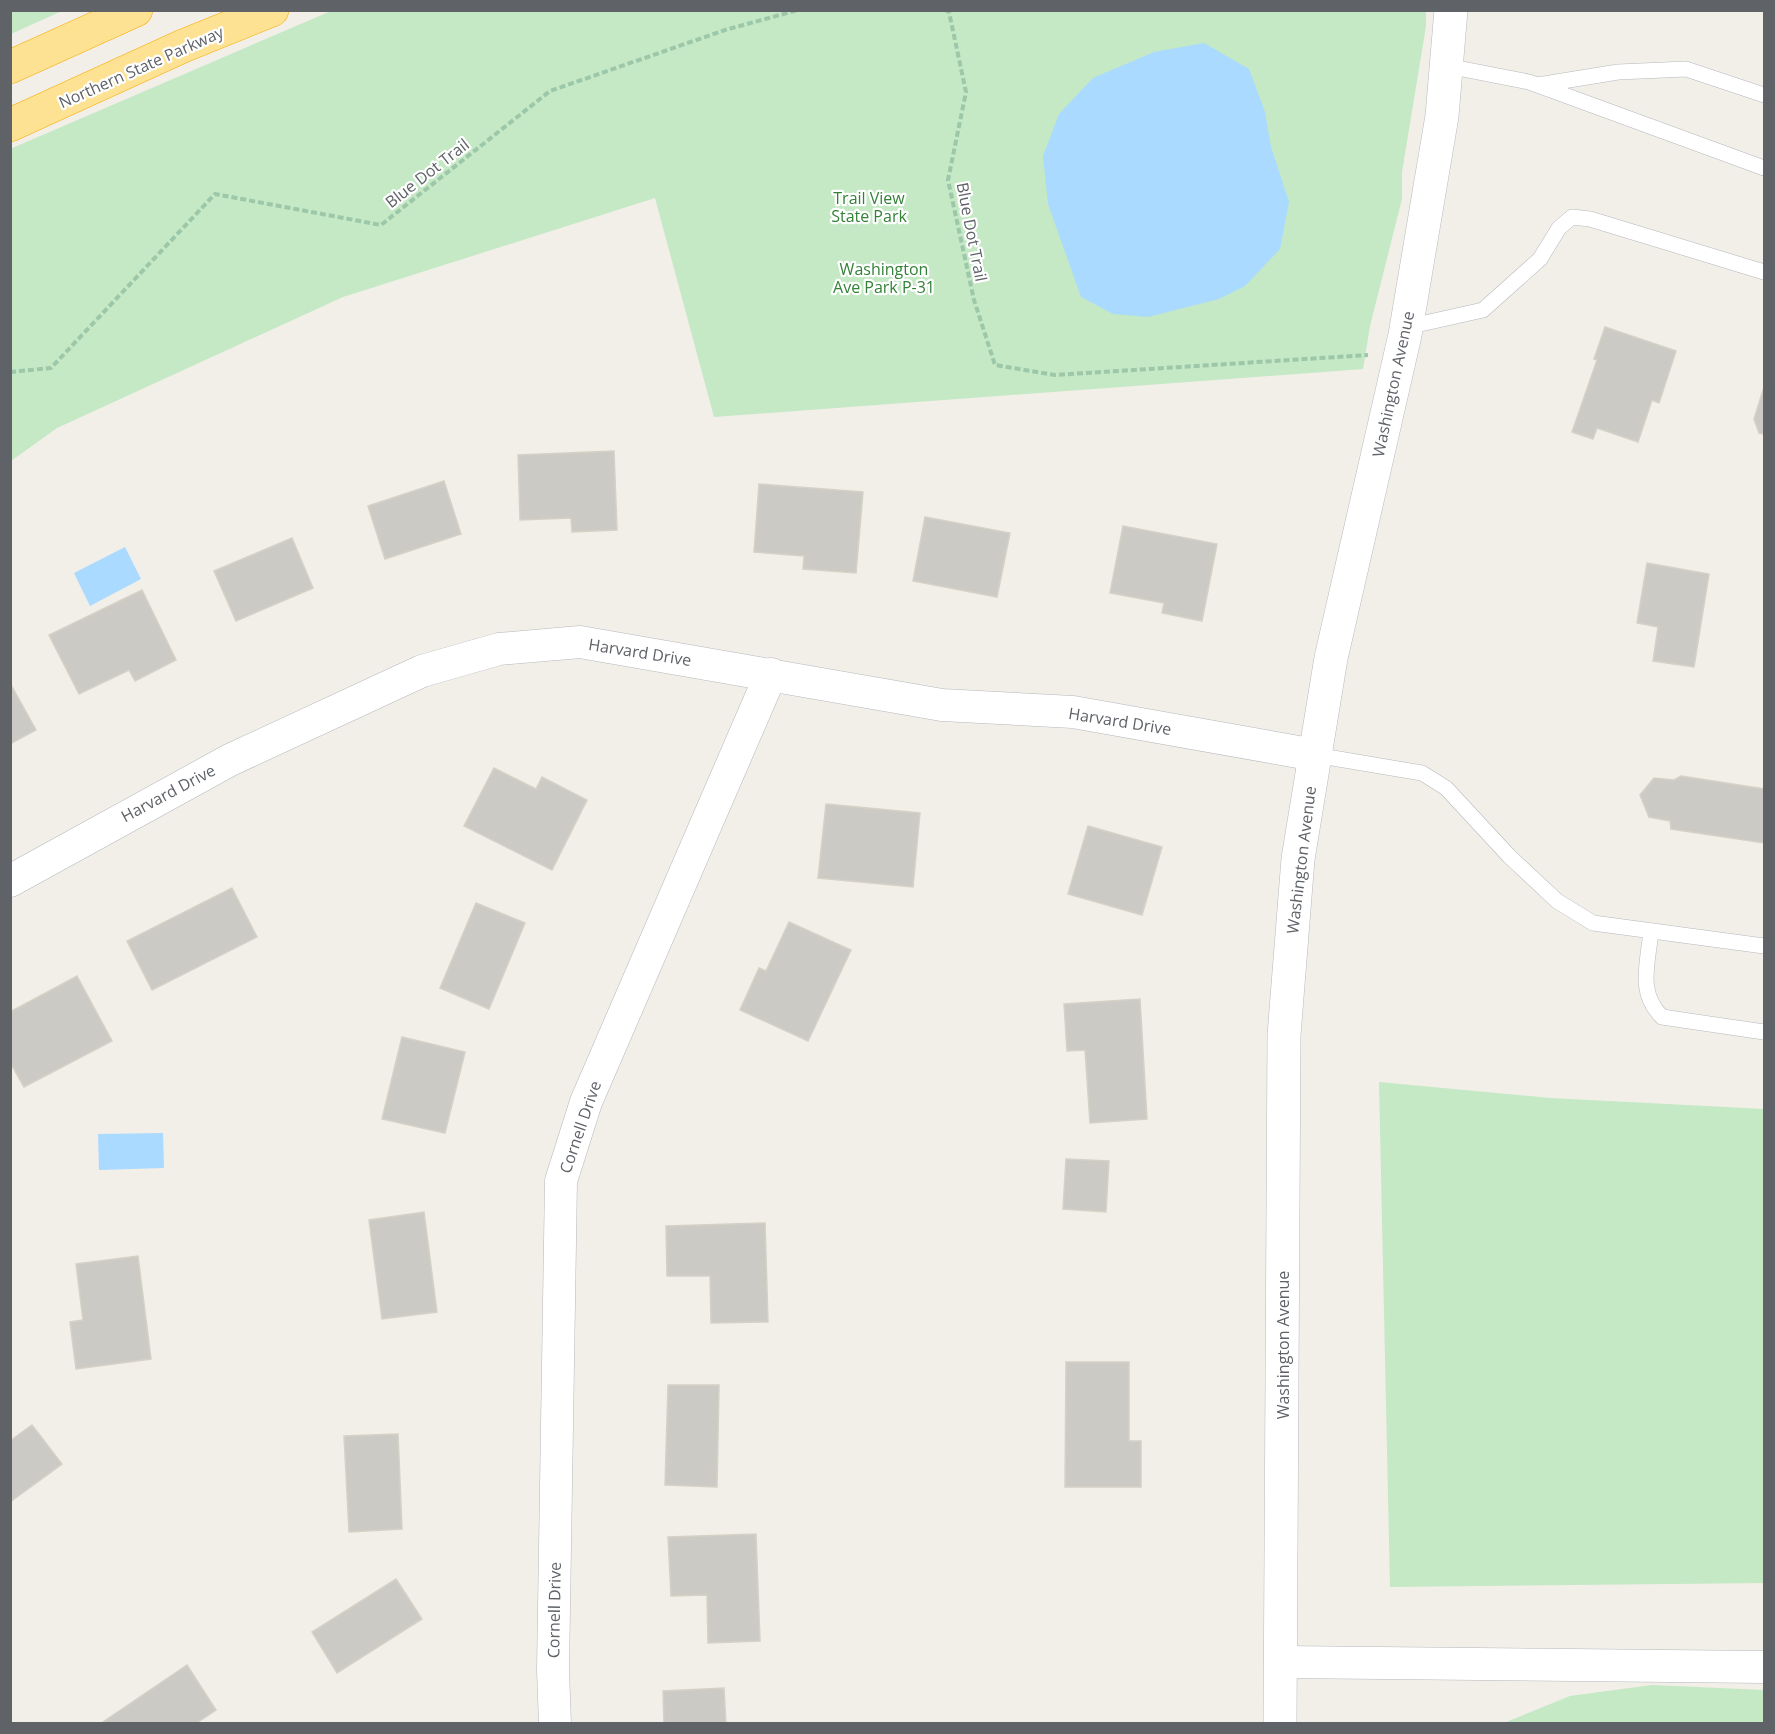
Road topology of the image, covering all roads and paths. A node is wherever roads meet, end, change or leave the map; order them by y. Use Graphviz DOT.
graph roads {
  1 [pos="136,10"];
  2 [pos="272,10"];
  3 [pos="798,10"];
  4 [pos="945,10"];
  5 [pos="1451,10"];
  6 [pos="1447,66"];
  7 [pos="10,67"];
  8 [pos="1538,85"];
  9 [pos="1764,95"];
  10 [pos="10,125"];
  11 [pos="1764,168"];
  12 [pos="1764,272"];
  13 [pos="1404,340"];
  14 [pos="10,372"];
  15 [pos="771,674"];
  16 [pos="1315,756"];
  17 [pos="10,881"];
  18 [pos="1651,931"];
  19 [pos="1764,946"];
  20 [pos="1764,1032"];
  21 [pos="1282,1662"];
  22 [pos="1764,1667"];
  23 [pos="555,1724"];
  24 [pos="1280,1724"];
  1 -- 7 [label="highway"];
  2 -- 10 [label="highway, Northern State Parkway"];
  3 -- 14 [label="path, Blue Dot Trail"];
  4 -- 13 [label="path, Blue Dot Trail"];
  5 -- 6 [label="main road, Washington Avenue"];
  6 -- 8 [label="lane"];
  6 -- 13 [label="main road, Washington Avenue"];
  8 -- 9 [label="lane"];
  8 -- 11 [label="lane"];
  12 -- 13 [label="lane"];
  13 -- 16 [label="main road, Washington Avenue"];
  15 -- 16 [label="street, Harvard Drive"];
  15 -- 17 [label="street, Harvard Drive"];
  15 -- 23 [label="street, Cornell Drive"];
  16 -- 18 [label="lane"];
  16 -- 21 [label="main road, Washington Avenue"];
  18 -- 19 [label="lane"];
  18 -- 20 [label="lane"];
  21 -- 22 [label="street"];
  21 -- 24 [label="main road, Washington Avenue"];
}
